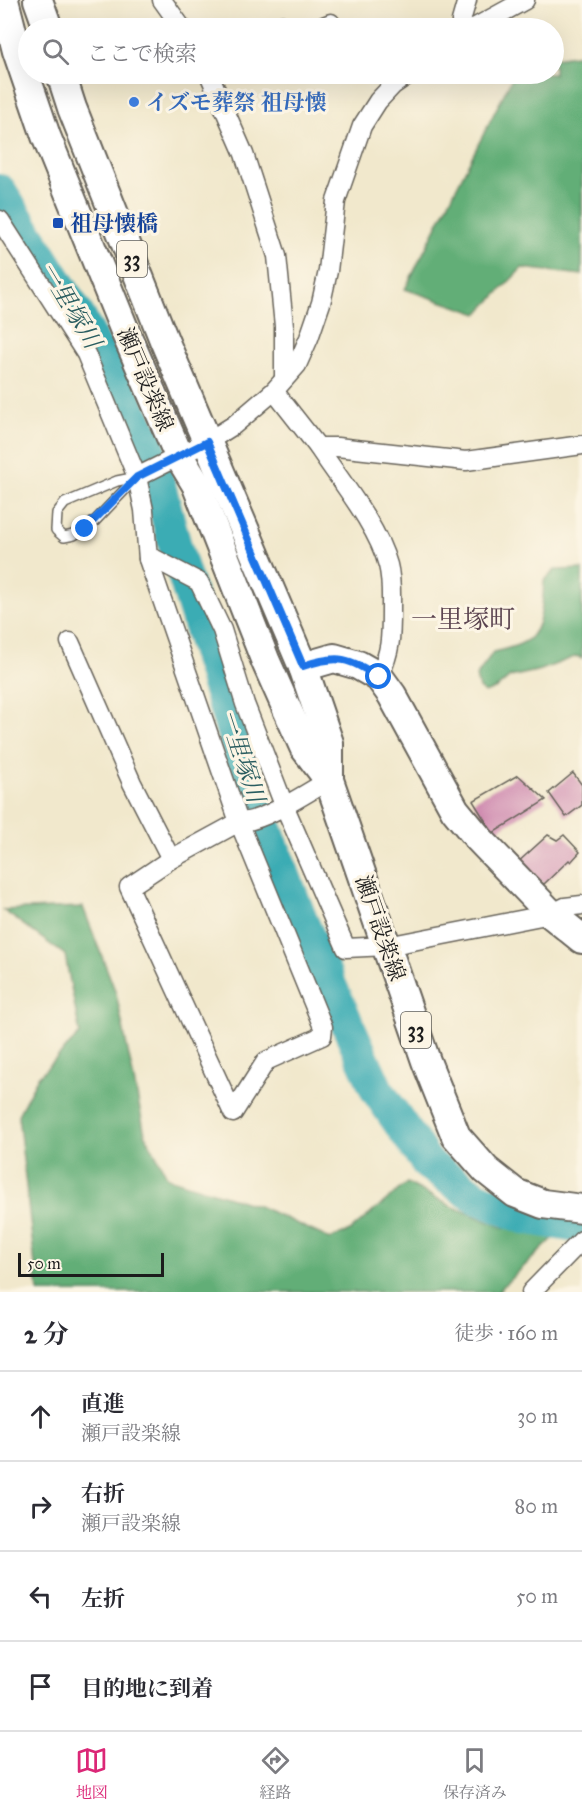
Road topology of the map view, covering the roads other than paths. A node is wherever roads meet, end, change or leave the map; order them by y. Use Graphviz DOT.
graph roads {
  1 [pos="4,0"];
  2 [pos="38,0"];
  3 [pos="162,0"];
  4 [pos="467,0"];
  5 [pos="525,0"];
  6 [pos="44,18"];
  7 [pos="175,18"];
  8 [pos="462,18"];
  9 [pos="492,18"];
  10 [pos="9,57"];
  11 [pos="18,76"];
  12 [pos="22,84"];
  13 [pos="64,84"];
  14 [pos="213,84"];
  15 [pos="396,84"];
  16 [pos="0,220"];
  17 [pos="279,385"];
  18 [pos="207,442"];
  19 [pos="582,445"];
  20 [pos="318,447"];
  21 [pos="170,461"];
  22 [pos="138,477"];
  23 [pos="152,559"];
  24 [pos="70,642"];
  25 [pos="303,666"];
  26 [pos="379,677"];
  27 [pos="329,780"];
  28 [pos="280,808"];
  29 [pos="242,822"];
  30 [pos="171,859"];
  31 [pos="582,905"];
  32 [pos="551,914"];
  33 [pos="582,939"];
  34 [pos="387,946"];
  35 [pos="582,1209"];
  36 [pos="582,1240"];
  37 [pos="531,1292"];
  1 -- 10 [label="main road, 瀬戸設楽線 / 33"];
  2 -- 6 [label="main road"];
  3 -- 7 [label="street"];
  4 -- 8 [label="street"];
  5 -- 9 [label="street"];
  10 -- 11 [label="main road, 瀬戸設楽線 / 33"];
  12 -- 21 [label="main road, 瀬戸設楽線 / 33"];
  13 -- 18 [label="main road, 瀬戸設楽線 / 33"];
  14 -- 17 [label="street"];
  15 -- 17 [label="street"];
  16 -- 22 [label="street"];
  17 -- 18 [label="street"];
  17 -- 20 [label="street"];
  18 -- 21 [label="street"];
  18 -- 25 [label="main road, 瀬戸設楽線 / 33"];
  19 -- 20 [label="street"];
  20 -- 26 [label="street"];
  21 -- 22 [label="street"];
  21 -- 27 [label="main road, 瀬戸設楽線 / 33"];
  22 -- 22 [label="lane"];
  22 -- 23 [label="street"];
  23 -- 28 [label="street"];
  23 -- 29 [label="street"];
  24 -- 30 [label="street"];
  25 -- 26 [label="main road"];
  25 -- 27 [label="main road, 瀬戸設楽線 / 33"];
  26 -- 32 [label="main road"];
  27 -- 28 [label="street"];
  27 -- 34 [label="main road, 瀬戸設楽線 / 33"];
  28 -- 29 [label="street"];
  28 -- 34 [label="street"];
  29 -- 30 [label="street"];
  29 -- 30 [label="street"];
  31 -- 32 [label="street"];
  32 -- 33 [label="main road"];
  32 -- 34 [label="street"];
  34 -- 35 [label="main road, 瀬戸設楽線 / 33"];
  36 -- 37 [label="street"];
}
